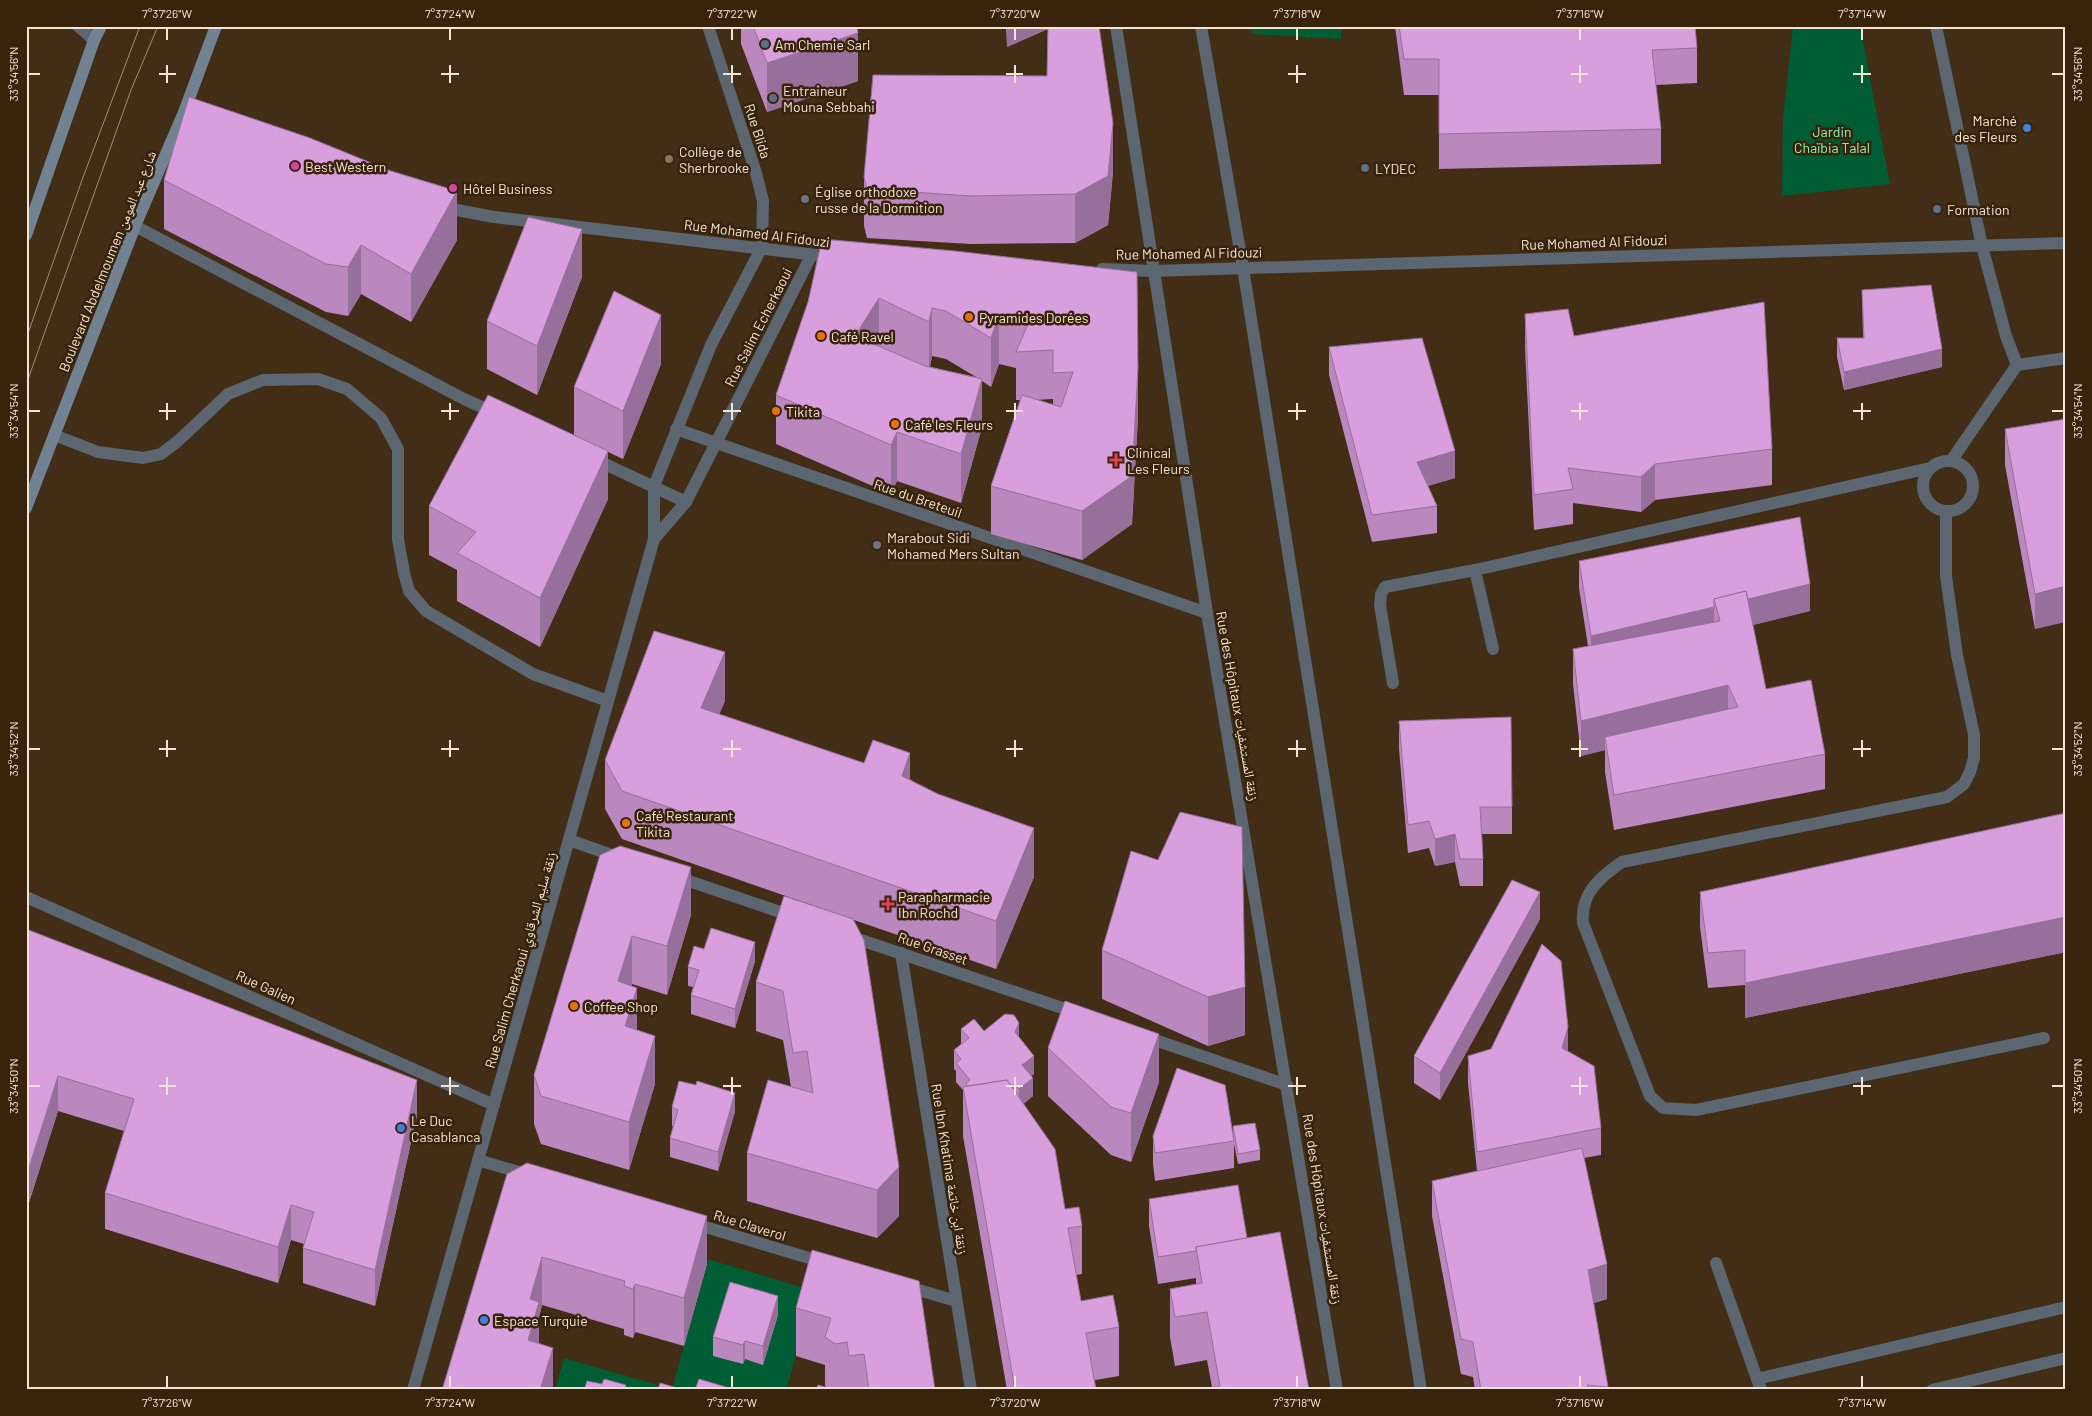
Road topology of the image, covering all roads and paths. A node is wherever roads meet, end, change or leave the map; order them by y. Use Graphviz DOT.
graph roads {
  1 [pos="78,26"];
  2 [pos="101,26"];
  3 [pos="216,26"];
  4 [pos="708,26"];
  5 [pos="1116,26"];
  6 [pos="1201,26"];
  7 [pos="1936,26"];
  8 [pos="94,40"];
  9 [pos="432,205"];
  10 [pos="135,226"];
  11 [pos="26,235"];
  12 [pos="2066,243"];
  13 [pos="1982,246"];
  14 [pos="762,247"];
  15 [pos="811,256"];
  16 [pos="850,258"];
  17 [pos="1084,268"];
  18 [pos="1242,268"];
  19 [pos="1152,271"];
  20 [pos="2066,358"];
  21 [pos="2017,366"];
  22 [pos="509,420"];
  23 [pos="676,429"];
  24 [pos="54,435"];
  25 [pos="714,444"];
  26 [pos="581,453"];
  27 [pos="1951,461"];
  28 [pos="1930,468"];
  29 [pos="654,486"];
  30 [pos="686,502"];
  31 [pos="26,508"];
  32 [pos="1946,511"];
  33 [pos="654,539"];
  34 [pos="1475,570"];
  35 [pos="1207,613"];
  36 [pos="1493,648"];
  37 [pos="1393,683"];
  38 [pos="608,701"];
  39 [pos="569,840"];
  40 [pos="634,862"];
  41 [pos="661,872"];
  42 [pos="26,897"];
  43 [pos="809,922"];
  44 [pos="837,932"];
  45 [pos="901,954"];
  46 [pos="1090,1018"];
  47 [pos="1127,1030"];
  48 [pos="2044,1038"];
  49 [pos="1287,1085"];
  50 [pos="494,1105"];
  51 [pos="478,1160"];
  52 [pos="543,1179"];
  53 [pos="684,1221"];
  54 [pos="1716,1263"];
  55 [pos="843,1268"];
  56 [pos="890,1282"];
  57 [pos="956,1302"];
  58 [pos="2066,1307"];
  59 [pos="2066,1358"];
  60 [pos="1759,1384"];
  61 [pos="414,1390"];
  62 [pos="970,1390"];
  63 [pos="1337,1390"];
  64 [pos="1421,1390"];
  65 [pos="1932,1390"];
  1 -- 8 [label="street"];
  2 -- 8 [label="main road"];
  3 -- 10 [label="main road, Boulevard Abdelmoumen شارع عبد المومن"];
  4 -- 14 [label="street, Rue Blida"];
  5 -- 19 [label="street, Rue des Hôpitaux زنقة المستشفيات"];
  6 -- 18 [label="street"];
  7 -- 13 [label="street"];
  8 -- 11 [label="main road"];
  9 -- 14 [label="street, Rue Mohamed Al Fidouzi"];
  10 -- 22 [label="street"];
  10 -- 24 [label="main road, Boulevard Abdelmoumen شارع عبد المومن"];
  12 -- 13 [label="street, Rue Mohamed Al Fidouzi"];
  13 -- 18 [label="street, Rue Mohamed Al Fidouzi"];
  13 -- 21 [label="street"];
  14 -- 15 [label="street, Rue Mohamed Al Fidouzi"];
  14 -- 23 [label="street"];
  15 -- 16 [label="street, Rue Mohamed Al Fidouzi"];
  15 -- 25 [label="street, Rue Salim Echerkaoui"];
  17 -- 19 [label="street, Rue Mohamed Al Fidouzi"];
  18 -- 19 [label="street, Rue Mohamed Al Fidouzi"];
  18 -- 64 [label="street"];
  19 -- 35 [label="street, Rue des Hôpitaux زنقة المستشفيات"];
  20 -- 21 [label="street"];
  21 -- 27 [label="street"];
  23 -- 25 [label="street, Rue du Breteuil"];
  23 -- 29 [label="street"];
  24 -- 31 [label="main road, Boulevard Abdelmoumen شارع عبد المومن"];
  24 -- 38 [label="street"];
  25 -- 30 [label="street, Rue Salim Echerkaoui"];
  25 -- 35 [label="street, Rue du Breteuil"];
  26 -- 29 [label="street"];
  27 -- 28 [label="street"];
  27 -- 32 [label="street"];
  28 -- 32 [label="street"];
  28 -- 34 [label="street"];
  29 -- 30 [label="street"];
  29 -- 33 [label="street"];
  30 -- 33 [label="street, Rue Salim Echerkaoui"];
  32 -- 48 [label="street"];
  33 -- 38 [label="street, Rue Salim Cherkaoui زنقة سليم الشرقاوي"];
  34 -- 36 [label="street"];
  34 -- 37 [label="street"];
  35 -- 49 [label="street, Rue des Hôpitaux زنقة المستشفيات"];
  38 -- 39 [label="street, Rue Salim Cherkaoui زنقة سليم الشرقاوي"];
  39 -- 40 [label="street"];
  39 -- 50 [label="street, Rue Salim Cherkaoui زنقة سليم الشرقاوي"];
  41 -- 43 [label="street"];
  42 -- 50 [label="street, Rue Galien"];
  44 -- 45 [label="street, Rue Grasset"];
  45 -- 46 [label="street, Rue Grasset"];
  45 -- 57 [label="street, Rue Ibn Khatima زنقة ابن خاتمة"];
  47 -- 49 [label="street"];
  49 -- 63 [label="street, Rue des Hôpitaux زنقة المستشفيات"];
  50 -- 51 [label="street, Rue Salim Cherkaoui زنقة سليم الشرقاوي"];
  51 -- 52 [label="street"];
  51 -- 61 [label="street, Rue Salim Cherkaoui زنقة سليم الشرقاوي"];
  53 -- 55 [label="street, Rue Claverol"];
  54 -- 60 [label="street"];
  56 -- 57 [label="street"];
  57 -- 62 [label="street, Rue Ibn Khatima زنقة ابن خاتمة"];
  58 -- 60 [label="street"];
  59 -- 65 [label="street"];
}
